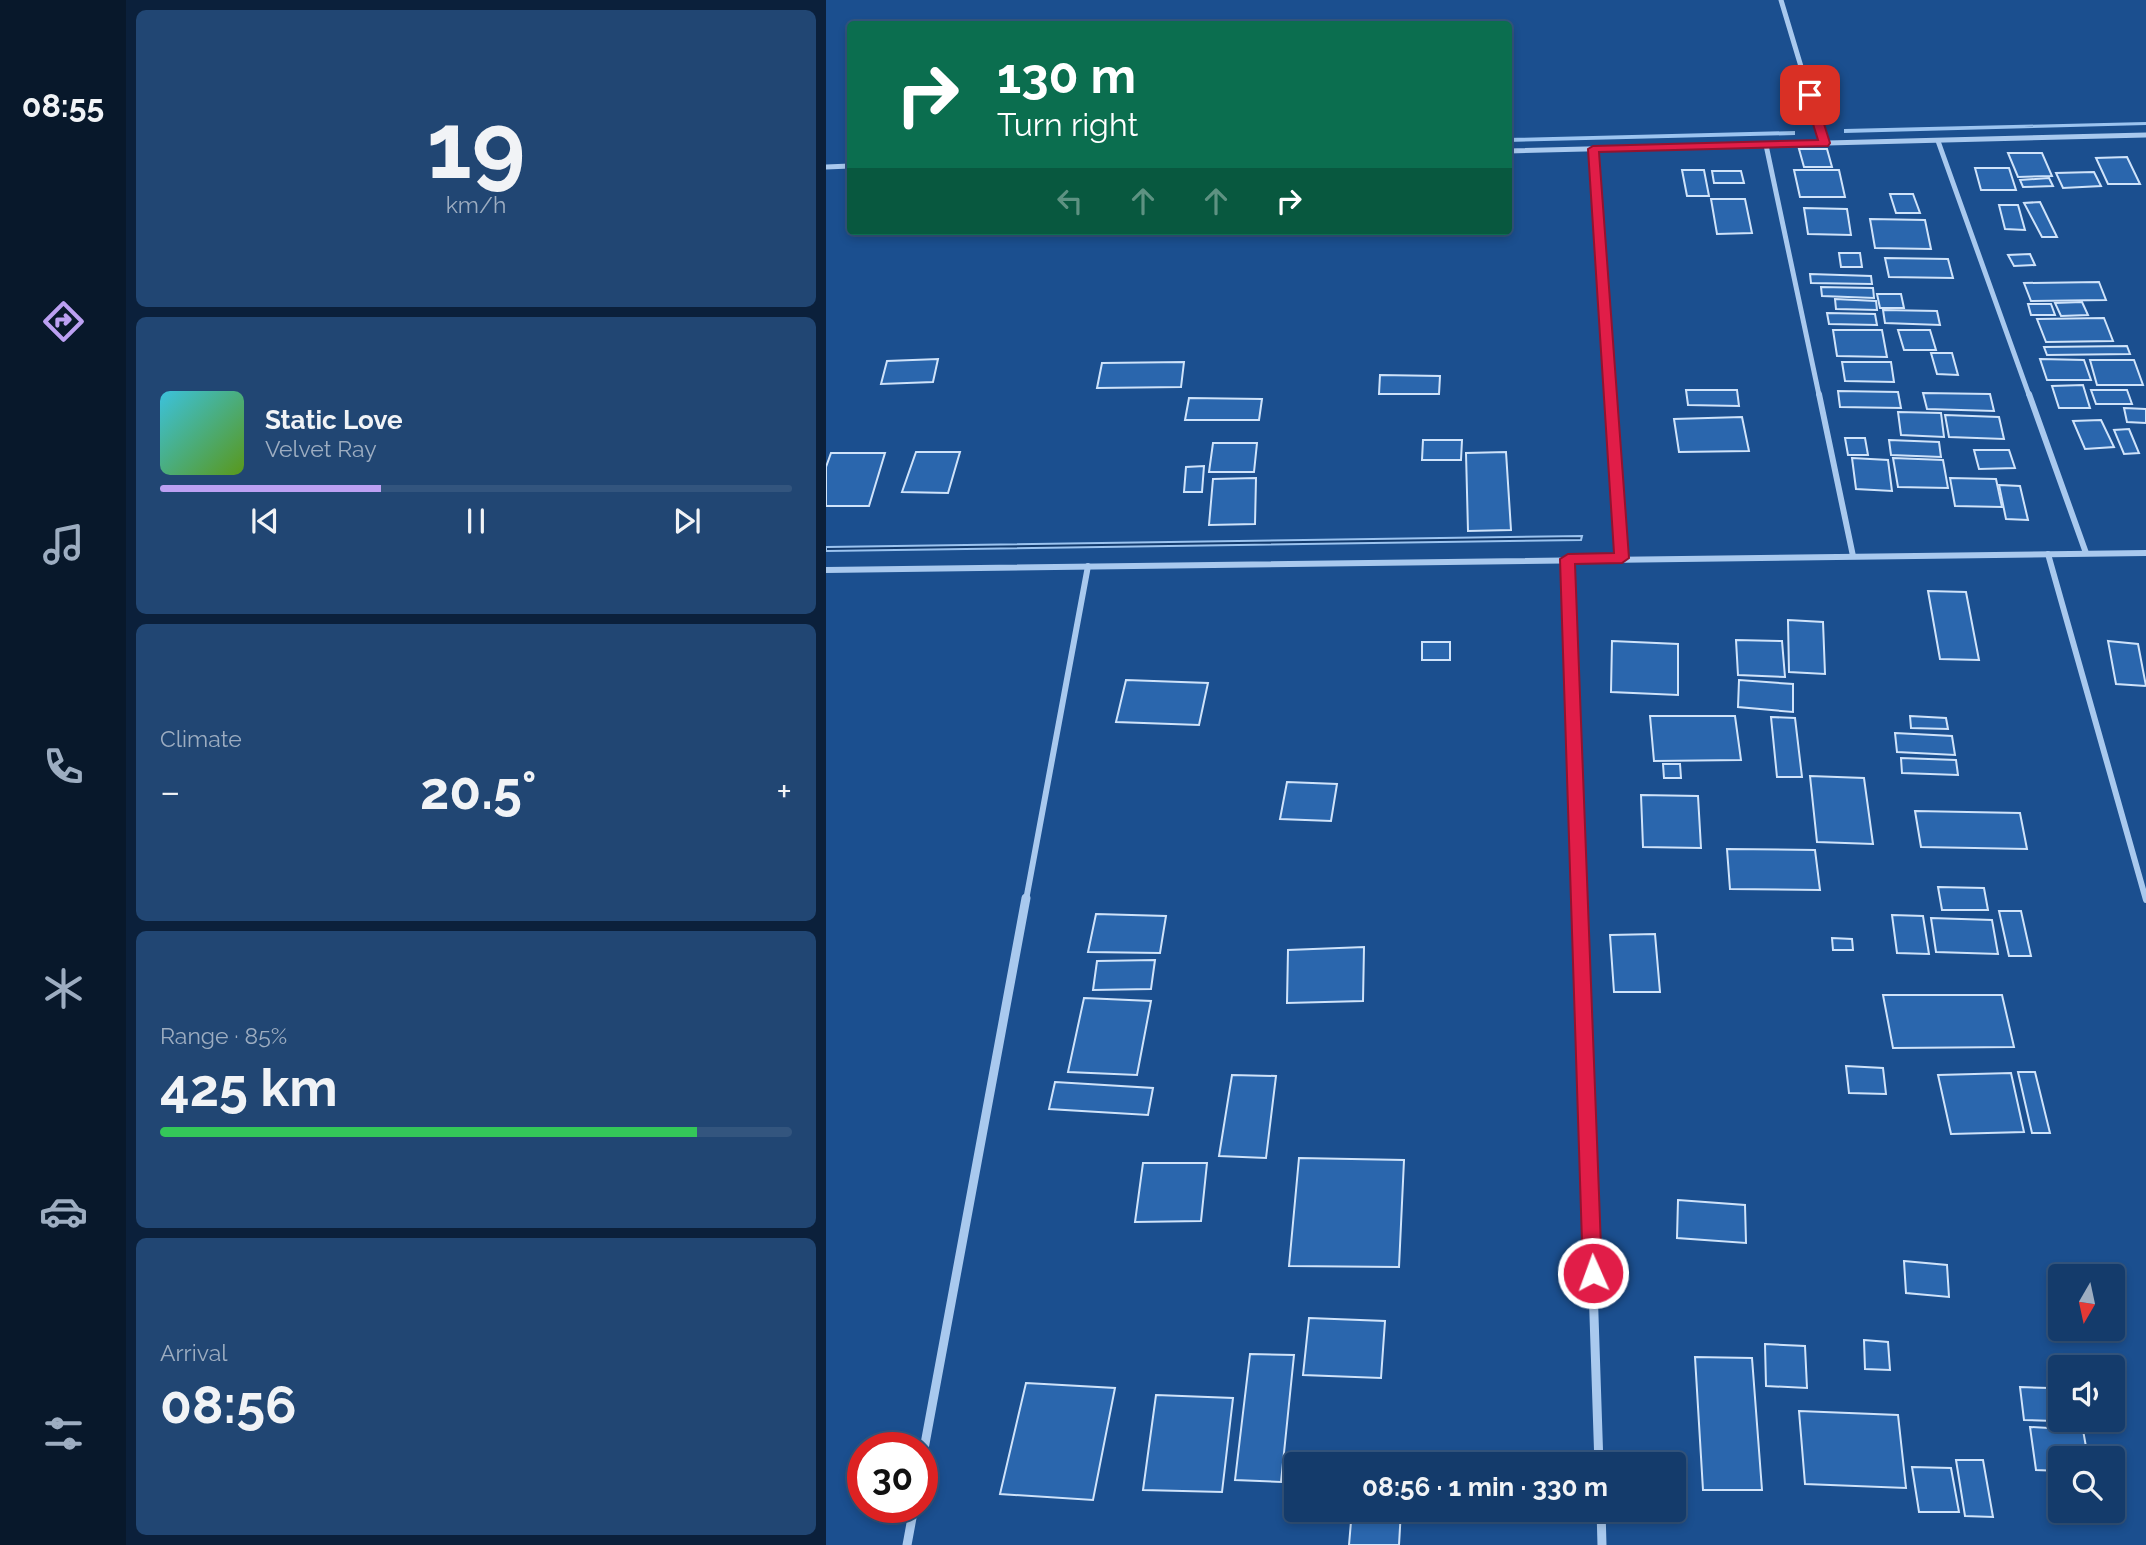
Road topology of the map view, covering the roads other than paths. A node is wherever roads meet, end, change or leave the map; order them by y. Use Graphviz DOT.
graph roads {
  1 [pos="1781,0"];
  2 [pos="2146,135"];
  3 [pos="1938,141"];
  4 [pos="1824,143"];
  5 [pos="1766,145"];
  6 [pos="1593,149"];
  7 [pos="1512,151"];
  8 [pos="847,166"];
  9 [pos="826,167"];
  10 [pos="2146,553"];
  11 [pos="2048,554"];
  12 [pos="2086,554"];
  13 [pos="1853,556"];
  14 [pos="1622,558"];
  15 [pos="1568,559"];
  16 [pos="1088,566"];
  17 [pos="826,570"];
  18 [pos="2146,900"];
  19 [pos="927,1432"];
  20 [pos="1600,1452"];
  21 [pos="1601,1522"];
  22 [pos="911,1523"];
  23 [pos="907,1545"];
  24 [pos="1602,1545"];
  1 -- 4 [label="street"];
  2 -- 3 [label="street"];
  3 -- 4 [label="street"];
  3 -- 12 [label="street"];
  4 -- 5 [label="street"];
  5 -- 6 [label="street"];
  5 -- 13 [label="street"];
  6 -- 7 [label="street"];
  6 -- 14 [label="street"];
  8 -- 9 [label="street"];
  10 -- 12 [label="street"];
  11 -- 12 [label="street"];
  11 -- 13 [label="street"];
  11 -- 18 [label="street"];
  13 -- 14 [label="street"];
  14 -- 15 [label="street"];
  15 -- 16 [label="street"];
  15 -- 20 [label="street"];
  16 -- 17 [label="street"];
  16 -- 19 [label="street"];
  21 -- 24 [label="street"];
  22 -- 23 [label="street"];
}
